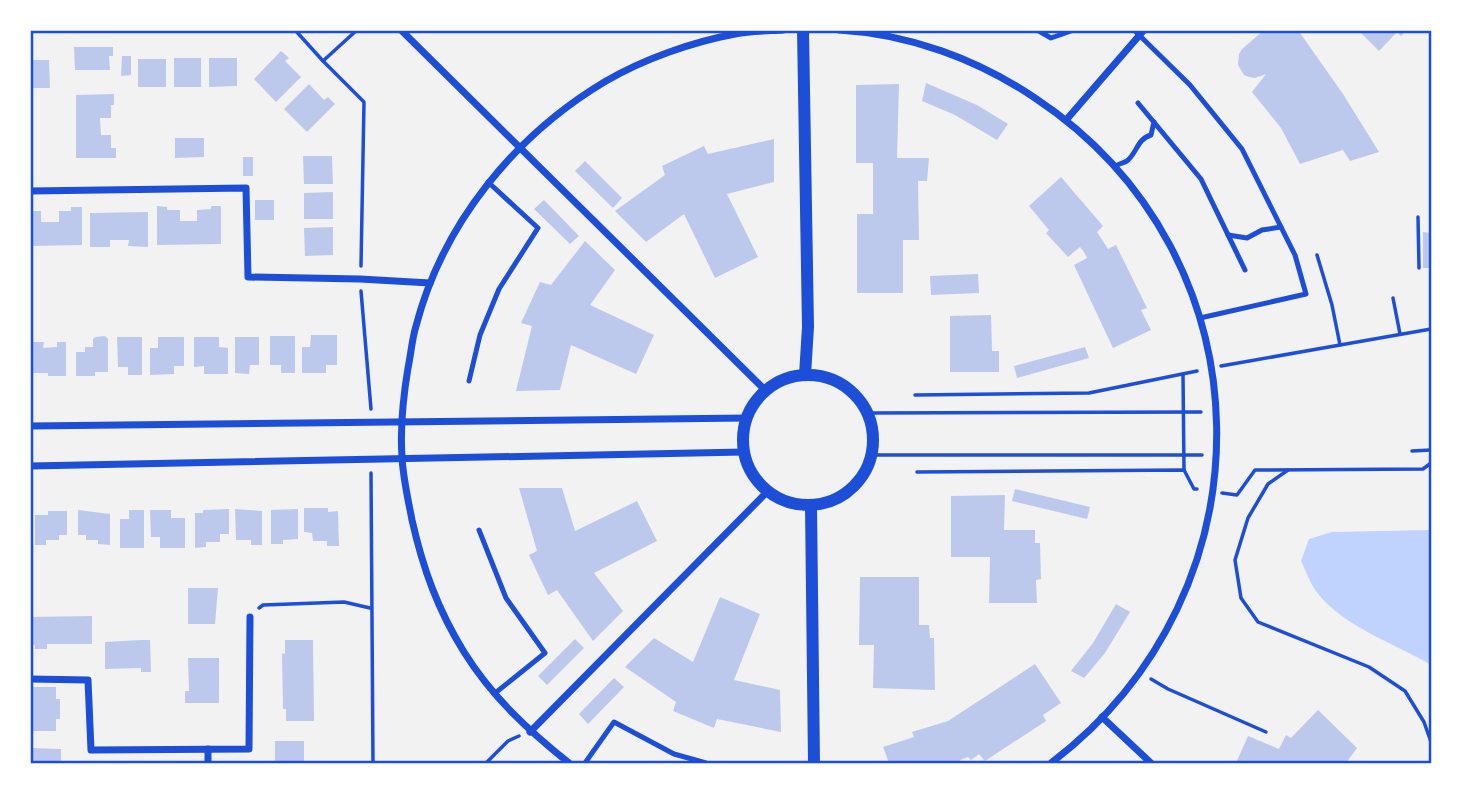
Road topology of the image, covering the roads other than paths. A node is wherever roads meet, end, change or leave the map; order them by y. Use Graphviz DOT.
graph roads {
  1 [pos="401,30"];
  2 [pos="783,30"];
  3 [pos="803,30"];
  4 [pos="839,30"];
  5 [pos="861,30"];
  6 [pos="1037,30"];
  7 [pos="1074,30"];
  8 [pos="1139,31"];
  9 [pos="1138,103"];
  10 [pos="1067,119"];
  11 [pos="1154,122"];
  12 [pos="520,147"];
  13 [pos="1115,166"];
  14 [pos="488,182"];
  15 [pos="30,191"];
  16 [pos="1281,227"];
  17 [pos="1228,235"];
  18 [pos="1245,270"];
  19 [pos="430,284"];
  20 [pos="1200,318"];
  21 [pos="805,375"];
  22 [pos="469,381"];
  23 [pos="766,391"];
  24 [pos="747,418"];
  25 [pos="401,422"];
  26 [pos="30,426"];
  27 [pos="744,452"];
  28 [pos="402,458"];
  29 [pos="30,466"];
  30 [pos="768,491"];
  31 [pos="811,505"];
  32 [pos="479,530"];
  33 [pos="250,617"];
  34 [pos="30,679"];
  35 [pos="494,694"];
  36 [pos="1102,718"];
  37 [pos="530,732"];
  38 [pos="208,749"];
  39 [pos="208,763"];
  40 [pos="569,763"];
  41 [pos="585,763"];
  42 [pos="706,763"];
  43 [pos="814,763"];
  44 [pos="1051,763"];
  45 [pos="1151,763"];
  1 -- 12 [label="street"];
  2 -- 12 [label="street"];
  3 -- 21 [label="street"];
  4 -- 5 [label="street"];
  5 -- 10 [label="street"];
  6 -- 7 [label="lane"];
  8 -- 10 [label="street"];
  8 -- 16 [label="lane"];
  9 -- 11 [label="lane"];
  10 -- 13 [label="street"];
  11 -- 13 [label="lane"];
  11 -- 17 [label="lane"];
  12 -- 14 [label="street"];
  12 -- 23 [label="street"];
  13 -- 20 [label="street"];
  14 -- 19 [label="street"];
  14 -- 22 [label="lane"];
  15 -- 19 [label="street"];
  16 -- 17 [label="lane"];
  16 -- 20 [label="lane"];
  17 -- 18 [label="lane"];
  19 -- 25 [label="street"];
  20 -- 36 [label="street"];
  21 -- 23 [label="street"];
  21 -- 31 [label="street"];
  23 -- 24 [label="street"];
  24 -- 25 [label="street"];
  24 -- 27 [label="street"];
  25 -- 26 [label="street"];
  25 -- 28 [label="street"];
  27 -- 28 [label="street"];
  27 -- 30 [label="street"];
  28 -- 29 [label="street"];
  28 -- 35 [label="street"];
  30 -- 31 [label="street"];
  30 -- 37 [label="street"];
  31 -- 43 [label="street"];
  32 -- 35 [label="lane"];
  33 -- 38 [label="street"];
  34 -- 38 [label="street"];
  35 -- 37 [label="street"];
  36 -- 44 [label="street"];
  36 -- 45 [label="street"];
  37 -- 40 [label="street"];
  38 -- 39 [label="street"];
  41 -- 42 [label="lane"];
}
